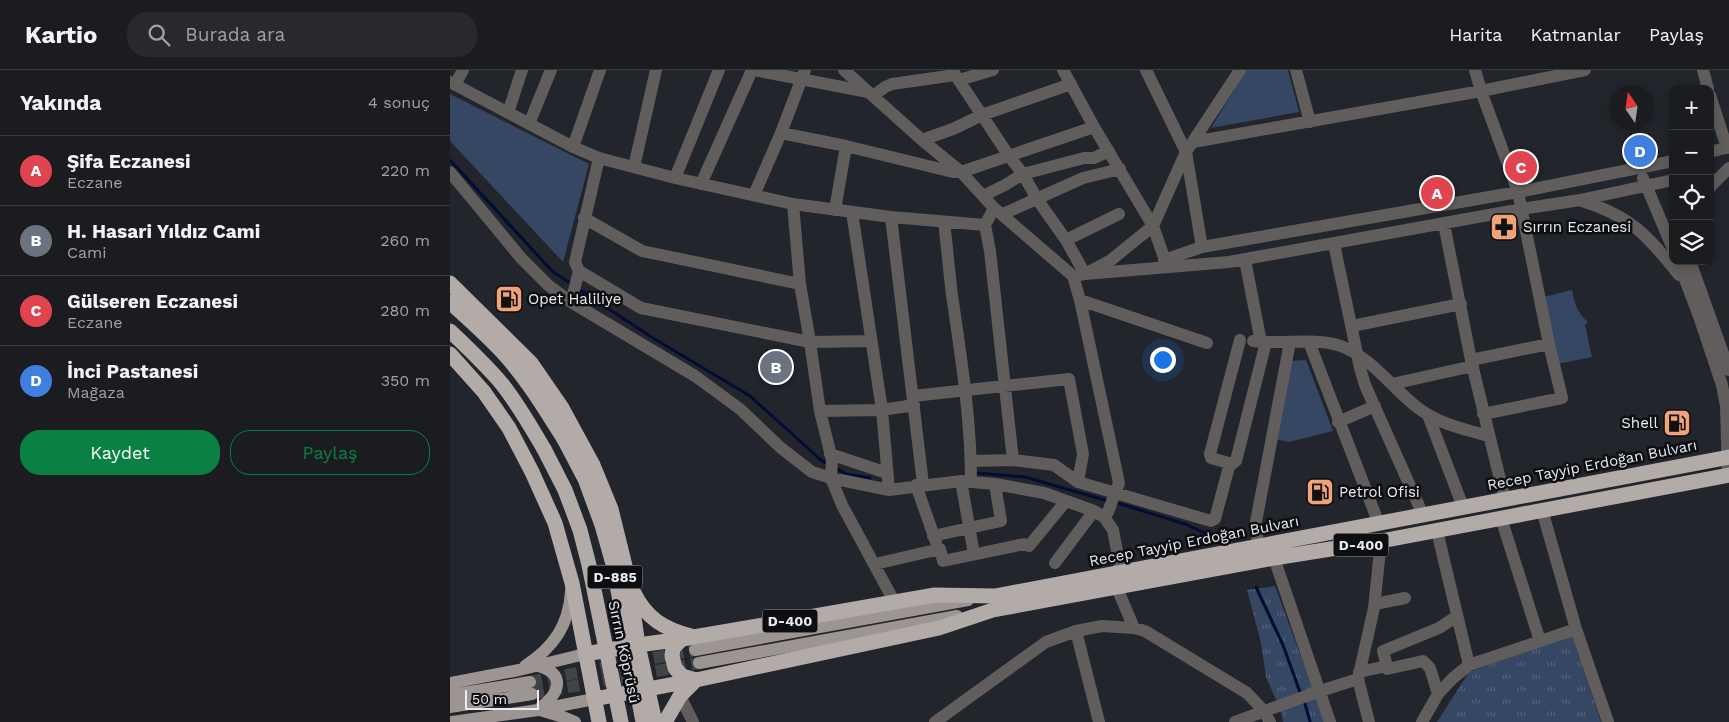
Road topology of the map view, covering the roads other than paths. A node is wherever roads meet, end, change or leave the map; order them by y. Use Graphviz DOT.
graph roads {
  1 [pos="462,70"];
  2 [pos="522,70"];
  3 [pos="551,70"];
  4 [pos="600,70"];
  5 [pos="656,70"];
  6 [pos="719,70"];
  7 [pos="753,70"];
  8 [pos="993,70"];
  9 [pos="1063,70"];
  10 [pos="1146,70"];
  11 [pos="1240,70"];
  12 [pos="1296,70"];
  13 [pos="1475,70"];
  14 [pos="1585,70"];
  15 [pos="1703,70"];
  16 [pos="849,72"];
  17 [pos="1557,73"];
  18 [pos="803,75"];
  19 [pos="955,75"];
  20 [pos="452,83"];
  21 [pos="1071,84"];
  22 [pos="1707,85"];
  23 [pos="1481,91"];
  24 [pos="870,94"];
  25 [pos="1714,107"];
  26 [pos="508,113"];
  27 [pos="982,115"];
  28 [pos="1310,122"];
  29 [pos="529,124"];
  30 [pos="1094,127"];
  31 [pos="781,133"];
  32 [pos="922,140"];
  33 [pos="846,146"];
  34 [pos="573,147"];
  35 [pos="1189,147"];
  36 [pos="1728,147"];
  37 [pos="1109,151"];
  38 [pos="1714,151"];
  39 [pos="1008,156"];
  40 [pos="599,158"];
  41 [pos="1669,162"];
  42 [pos="634,167"];
  43 [pos="1729,168"];
  44 [pos="1120,169"];
  45 [pos="1641,169"];
  46 [pos="1714,171"];
  47 [pos="450,172"];
  48 [pos="961,172"];
  49 [pos="1022,174"];
  50 [pos="675,178"];
  51 [pos="1669,181"];
  52 [pos="1714,183"];
  53 [pos="702,184"];
  54 [pos="1646,186"];
  55 [pos="1518,192"];
  56 [pos="754,195"];
  57 [pos="983,196"];
  58 [pos="1037,199"];
  59 [pos="1580,200"];
  60 [pos="793,204"];
  61 [pos="1522,209"];
  62 [pos="835,210"];
  63 [pos="999,211"];
  64 [pos="852,212"];
  65 [pos="1119,214"];
  66 [pos="891,217"];
  67 [pos="584,218"];
  68 [pos="944,222"];
  69 [pos="1444,224"];
  70 [pos="985,225"];
  71 [pos="1153,226"];
  72 [pos="1066,240"];
  73 [pos="1669,240"];
  74 [pos="1334,244"];
  75 [pos="1202,247"];
  76 [pos="1245,260"];
  77 [pos="1166,263"];
  78 [pos="1680,265"];
  79 [pos="1691,265"];
  80 [pos="579,271"];
  81 [pos="1079,275"];
  82 [pos="450,283"];
  83 [pos="800,284"];
  84 [pos="1687,285"];
  85 [pos="1080,300"];
  86 [pos="450,302"];
  87 [pos="571,302"];
  88 [pos="1461,304"];
  89 [pos="1352,326"];
  90 [pos="450,331"];
  91 [pos="871,341"];
  92 [pos="810,342"];
  93 [pos="1255,342"];
  94 [pos="1290,342"];
  95 [pos="1309,342"];
  96 [pos="1207,343"];
  97 [pos="1549,344"];
  98 [pos="1357,353"];
  99 [pos="450,354"];
  100 [pos="1472,363"];
  101 [pos="1729,370"];
  102 [pos="1392,384"];
  103 [pos="1005,387"];
  104 [pos="966,391"];
  105 [pos="913,401"];
  106 [pos="1375,406"];
  107 [pos="882,410"];
  108 [pos="820,411"];
  109 [pos="1484,414"];
  110 [pos="1428,415"];
  111 [pos="1338,422"];
  112 [pos="1489,436"];
  113 [pos="1728,457"];
  114 [pos="1012,460"];
  115 [pos="971,461"];
  116 [pos="1230,463"];
  117 [pos="831,466"];
  118 [pos="887,473"];
  119 [pos="1729,478"];
  120 [pos="966,481"];
  121 [pos="1078,482"];
  122 [pos="995,484"];
  123 [pos="920,485"];
  124 [pos="888,490"];
  125 [pos="1116,494"];
  126 [pos="1505,500"];
  127 [pos="1066,501"];
  128 [pos="1463,508"];
  129 [pos="1542,510"];
  130 [pos="1102,512"];
  131 [pos="1423,515"];
  132 [pos="1501,518"];
  133 [pos="1378,524"];
  134 [pos="969,528"];
  135 [pos="1437,531"];
  136 [pos="933,536"];
  137 [pos="1381,541"];
  138 [pos="1258,547"];
  139 [pos="940,549"];
  140 [pos="974,554"];
  141 [pos="1274,558"];
  142 [pos="1055,563"];
  143 [pos="875,564"];
  144 [pos="1121,572"];
  145 [pos="629,582"];
  146 [pos="572,583"];
  147 [pos="1117,588"];
  148 [pos="1405,598"];
  149 [pos="895,603"];
  150 [pos="994,603"];
  151 [pos="1375,604"];
  152 [pos="1457,616"];
  153 [pos="1134,628"];
  154 [pos="1576,629"];
  155 [pos="1076,631"];
  156 [pos="1540,641"];
  157 [pos="691,642"];
  158 [pos="638,644"];
  159 [pos="585,654"];
  160 [pos="699,663"];
  161 [pos="1469,665"];
  162 [pos="538,666"];
  163 [pos="1386,666"];
  164 [pos="519,670"];
  165 [pos="1358,676"];
  166 [pos="696,680"];
  167 [pos="450,683"];
  168 [pos="648,689"];
  169 [pos="1320,690"];
  170 [pos="1438,694"];
  171 [pos="450,695"];
  172 [pos="680,696"];
  173 [pos="594,699"];
  174 [pos="450,707"];
  175 [pos="538,710"];
  176 [pos="1267,717"];
  177 [pos="452,722"];
  178 [pos="575,722"];
  179 [pos="599,722"];
  180 [pos="621,722"];
  181 [pos="643,722"];
  182 [pos="655,722"];
  183 [pos="665,722"];
  184 [pos="693,722"];
  185 [pos="935,722"];
  186 [pos="1099,722"];
  187 [pos="1235,722"];
  188 [pos="1330,722"];
  189 [pos="1369,722"];
  190 [pos="1422,722"];
  191 [pos="1608,722"];
  1 -- 20 [label="street"];
  2 -- 26 [label="street"];
  3 -- 29 [label="street"];
  4 -- 34 [label="street"];
  5 -- 42 [label="street"];
  6 -- 50 [label="street"];
  7 -- 18 [label="street"];
  7 -- 53 [label="street"];
  8 -- 19 [label="street"];
  9 -- 21 [label="street"];
  10 -- 35 [label="street"];
  11 -- 35 [label="street"];
  12 -- 28 [label="street"];
  13 -- 23 [label="street"];
  14 -- 17 [label="street"];
  15 -- 22 [label="street"];
  16 -- 24 [label="street"];
  17 -- 23 [label="street"];
  18 -- 24 [label="street"];
  18 -- 31 [label="street"];
  19 -- 24 [label="street"];
  19 -- 27 [label="street"];
  20 -- 26 [label="street"];
  21 -- 27 [label="street"];
  21 -- 30 [label="street"];
  23 -- 28 [label="street"];
  23 -- 55 [label="street"];
  24 -- 32 [label="street"];
  25 -- 36 [label="street"];
  26 -- 29 [label="street"];
  27 -- 32 [label="street"];
  27 -- 39 [label="street"];
  28 -- 35 [label="street"];
  29 -- 34 [label="street"];
  30 -- 37 [label="street"];
  30 -- 39 [label="street"];
  31 -- 33 [label="street"];
  31 -- 56 [label="street"];
  32 -- 48 [label="street"];
  33 -- 48 [label="street"];
  33 -- 62 [label="street"];
  34 -- 40 [label="street"];
  35 -- 71 [label="street"];
  35 -- 75 [label="street"];
  36 -- 38 [label="street"];
  37 -- 44 [label="street"];
  37 -- 49 [label="street"];
  39 -- 48 [label="street"];
  39 -- 49 [label="street"];
  40 -- 42 [label="street"];
  40 -- 67 [label="street"];
  41 -- 45 [label="street"];
  42 -- 50 [label="street"];
  43 -- 46 [label="street"];
  43 -- 52 [label="street"];
  44 -- 58 [label="street"];
  44 -- 71 [label="street"];
  45 -- 54 [label="street"];
  45 -- 55 [label="street"];
  47 -- 87 [label="street"];
  48 -- 57 [label="street"];
  49 -- 57 [label="street"];
  49 -- 58 [label="street"];
  50 -- 53 [label="street"];
  51 -- 54 [label="street"];
  53 -- 56 [label="street"];
  54 -- 59 [label="street"];
  54 -- 73 [label="street"];
  55 -- 61 [label="street"];
  55 -- 75 [label="street"];
  56 -- 60 [label="street"];
  57 -- 63 [label="street"];
  58 -- 63 [label="street"];
  58 -- 72 [label="street"];
  59 -- 61 [label="street"];
  59 -- 84 [label="street"];
  60 -- 62 [label="street"];
  60 -- 83 [label="street"];
  61 -- 69 [label="street"];
  61 -- 97 [label="street"];
  62 -- 64 [label="street"];
  63 -- 70 [label="street"];
  63 -- 81 [label="street"];
  64 -- 66 [label="street"];
  64 -- 91 [label="street"];
  65 -- 72 [label="street"];
  66 -- 68 [label="street"];
  66 -- 105 [label="street"];
  67 -- 80 [label="street"];
  67 -- 83 [label="street"];
  68 -- 70 [label="street"];
  68 -- 104 [label="street"];
  69 -- 74 [label="street"];
  69 -- 88 [label="street"];
  70 -- 103 [label="street"];
  71 -- 77 [label="street"];
  71 -- 81 [label="street"];
  72 -- 81 [label="street"];
  74 -- 76 [label="street"];
  74 -- 89 [label="street"];
  75 -- 77 [label="street"];
  76 -- 77 [label="street"];
  76 -- 93 [label="street"];
  77 -- 81 [label="street"];
  78 -- 84 [label="street"];
  79 -- 101 [label="street"];
  80 -- 87 [label="street"];
  80 -- 92 [label="street"];
  81 -- 85 [label="street"];
  82 -- 145 [label="highway"];
  83 -- 92 [label="street"];
  84 -- 113 [label="street"];
  85 -- 96 [label="street"];
  85 -- 125 [label="street"];
  86 -- 181 [label="highway, Sırrın Köprüsü / D-885, bridge"];
  87 -- 117 [label="street"];
  88 -- 89 [label="street"];
  88 -- 100 [label="street"];
  89 -- 98 [label="street"];
  90 -- 180 [label="highway, Sırrın Köprüsü / D-885, bridge"];
  91 -- 92 [label="street"];
  91 -- 107 [label="street"];
  92 -- 108 [label="street"];
  93 -- 94 [label="street"];
  93 -- 116 [label="street"];
  93 -- 116 [label="street"];
  94 -- 95 [label="street"];
  94 -- 138 [label="street"];
  95 -- 98 [label="street"];
  95 -- 111 [label="street"];
  97 -- 100 [label="street"];
  97 -- 109 [label="street"];
  98 -- 102 [label="street"];
  98 -- 106 [label="street"];
  99 -- 146 [label="highway"];
  100 -- 102 [label="street"];
  100 -- 109 [label="street"];
  102 -- 110 [label="street"];
  103 -- 104 [label="street"];
  103 -- 114 [label="street"];
  103 -- 121 [label="street"];
  104 -- 105 [label="street"];
  104 -- 115 [label="street"];
  105 -- 107 [label="street"];
  105 -- 123 [label="street"];
  106 -- 111 [label="street"];
  106 -- 131 [label="street"];
  107 -- 108 [label="street"];
  107 -- 118 [label="street"];
  108 -- 117 [label="street"];
  109 -- 112 [label="street"];
  110 -- 112 [label="street"];
  110 -- 128 [label="street"];
  111 -- 133 [label="street"];
  112 -- 126 [label="street"];
  113 -- 119 [label="street"];
  113 -- 126 [label="highway, Recep Tayyip Erdoğan Bulvarı / D-400"];
  114 -- 115 [label="street"];
  114 -- 121 [label="street"];
  115 -- 120 [label="street"];
  116 -- 125 [label="street"];
  117 -- 118 [label="street"];
  117 -- 124 [label="street"];
  117 -- 143 [label="street"];
  118 -- 124 [label="street"];
  119 -- 129 [label="highway, Recep Tayyip Erdoğan Bulvarı / D-400"];
  120 -- 122 [label="street"];
  120 -- 123 [label="street"];
  120 -- 134 [label="street"];
  121 -- 125 [label="street"];
  122 -- 127 [label="street"];
  122 -- 134 [label="street"];
  123 -- 124 [label="street"];
  123 -- 136 [label="street"];
  125 -- 130 [label="street"];
  126 -- 128 [label="highway, Recep Tayyip Erdoğan Bulvarı / D-400"];
  127 -- 130 [label="street"];
  127 -- 140 [label="street"];
  128 -- 131 [label="highway, Recep Tayyip Erdoğan Bulvarı / D-400"];
  129 -- 132 [label="highway, Recep Tayyip Erdoğan Bulvarı / D-400"];
  129 -- 154 [label="street"];
  130 -- 142 [label="street"];
  130 -- 144 [label="street"];
  131 -- 133 [label="highway, Recep Tayyip Erdoğan Bulvarı / D-400"];
  132 -- 135 [label="highway, Recep Tayyip Erdoğan Bulvarı / D-400"];
  132 -- 156 [label="street"];
  133 -- 138 [label="highway, Recep Tayyip Erdoğan Bulvarı / D-400"];
  134 -- 136 [label="street"];
  134 -- 140 [label="street"];
  135 -- 137 [label="highway, Recep Tayyip Erdoğan Bulvarı / D-400"];
  135 -- 152 [label="street"];
  136 -- 139 [label="street"];
  137 -- 141 [label="highway, Recep Tayyip Erdoğan Bulvarı / D-400"];
  137 -- 151 [label="street"];
  138 -- 144 [label="highway, Recep Tayyip Erdoğan Bulvarı / D-400"];
  139 -- 140 [label="street"];
  139 -- 143 [label="street"];
  141 -- 147 [label="highway, Recep Tayyip Erdoğan Bulvarı / D-400"];
  141 -- 169 [label="street"];
  143 -- 149 [label="street"];
  144 -- 150 [label="highway, Recep Tayyip Erdoğan Bulvarı / D-400"];
  145 -- 157 [label="highway"];
  145 -- 158 [label="highway"];
  146 -- 159 [label="highway"];
  146 -- 164 [label="main road"];
  147 -- 150 [label="highway, Recep Tayyip Erdoğan Bulvarı / D-400"];
  147 -- 153 [label="street"];
  148 -- 151 [label="street"];
  149 -- 150 [label="highway, D-400"];
  149 -- 157 [label="highway, D-400"];
  150 -- 157 [label="main road, Recep Tayyip Erdoğan Bulvarı"];
  150 -- 160 [label="main road, Recep Tayyip Erdoğan Bulvarı"];
  150 -- 166 [label="highway, D-400"];
  151 -- 165 [label="street"];
  152 -- 161 [label="street"];
  152 -- 163 [label="street"];
  153 -- 155 [label="street"];
  153 -- 176 [label="street"];
  154 -- 156 [label="street"];
  154 -- 191 [label="street"];
  155 -- 185 [label="street"];
  155 -- 186 [label="street"];
  156 -- 161 [label="street"];
  157 -- 158 [label="highway, D-400"];
  157 -- 166 [label="highway"];
  158 -- 159 [label="highway, D-400"];
  158 -- 168 [label="highway"];
  159 -- 162 [label="main road"];
  159 -- 173 [label="highway"];
  161 -- 170 [label="street"];
  162 -- 164 [label="main road"];
  162 -- 175 [label="main road"];
  163 -- 165 [label="street"];
  163 -- 170 [label="street"];
  164 -- 167 [label="main road"];
  165 -- 169 [label="street"];
  165 -- 189 [label="street"];
  166 -- 168 [label="highway"];
  166 -- 172 [label="highway"];
  168 -- 173 [label="highway"];
  168 -- 182 [label="highway"];
  169 -- 176 [label="street"];
  169 -- 188 [label="street"];
  170 -- 190 [label="street"];
  171 -- 174 [label="main road"];
  172 -- 183 [label="highway"];
  172 -- 184 [label="street"];
  173 -- 175 [label="main road"];
  173 -- 179 [label="highway"];
  175 -- 177 [label="main road"];
  175 -- 178 [label="main road"];
  176 -- 187 [label="street"];
}
